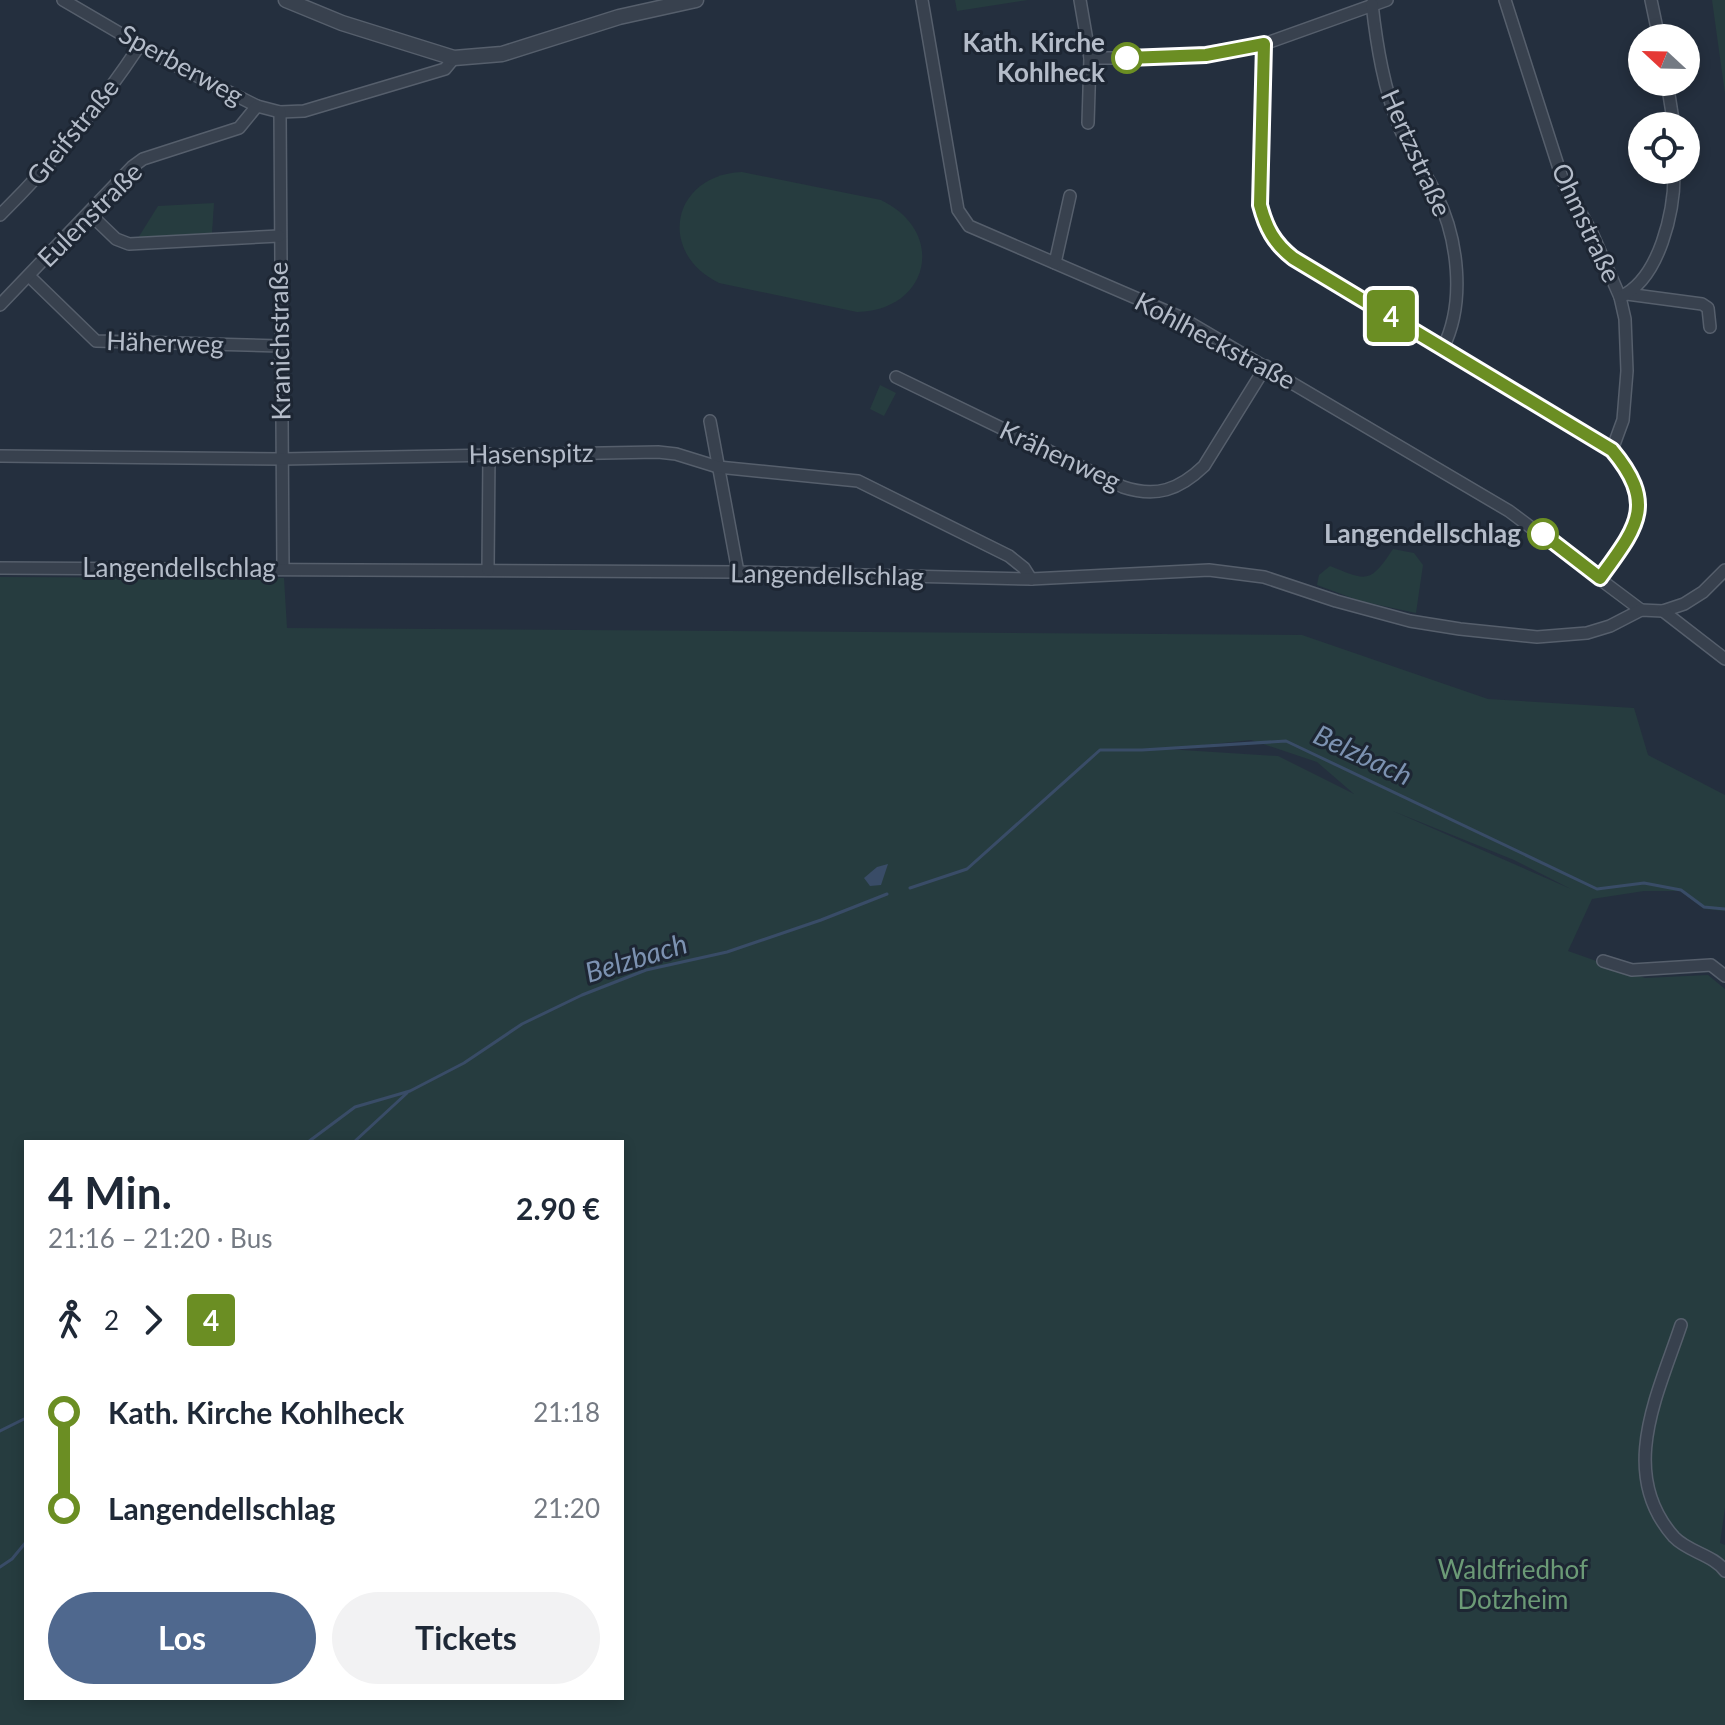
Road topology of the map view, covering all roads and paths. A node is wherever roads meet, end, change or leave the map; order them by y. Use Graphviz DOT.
graph roads {
  1 [pos="63,0"];
  2 [pos="286,0"];
  3 [pos="696,0"];
  4 [pos="922,0"];
  5 [pos="1080,0"];
  6 [pos="1387,0"];
  7 [pos="1505,0"];
  8 [pos="1651,0"];
  9 [pos="1372,4"];
  10 [pos="1656,24"];
  11 [pos="1264,44"];
  12 [pos="140,45"];
  13 [pos="454,58"];
  14 [pos="1090,58"];
  15 [pos="257,106"];
  16 [pos="280,112"];
  17 [pos="1088,123"];
  18 [pos="1673,184"];
  19 [pos="1070,196"];
  20 [pos="90,214"];
  21 [pos="0,215"];
  22 [pos="279,236"];
  23 [pos="1055,263"];
  24 [pos="29,276"];
  25 [pos="1624,296"];
  26 [pos="0,305"];
  27 [pos="1710,327"];
  28 [pos="280,346"];
  29 [pos="1443,348"];
  30 [pos="1266,366"];
  31 [pos="896,377"];
  32 [pos="710,421"];
  33 [pos="1612,450"];
  34 [pos="489,454"];
  35 [pos="0,456"];
  36 [pos="282,459"];
  37 [pos="718,467"];
  38 [pos="0,568"];
  39 [pos="283,569"];
  40 [pos="488,570"];
  41 [pos="1725,570"];
  42 [pos="738,572"];
  43 [pos="1600,578"];
  44 [pos="1031,579"];
  45 [pos="1641,610"];
  46 [pos="1663,611"];
  47 [pos="1725,659"];
  48 [pos="1603,961"];
  49 [pos="1725,976"];
  50 [pos="1681,1325"];
  51 [pos="1725,1571"];
  1 -- 12 [label="street, Sperberweg"];
  2 -- 13 [label="street"];
  3 -- 13 [label="street"];
  4 -- 23 [label="street, Kohlheckstraße"];
  5 -- 14 [label="street"];
  6 -- 9 [label="street"];
  7 -- 25 [label="street, Ohmstraße"];
  8 -- 10 [label="street"];
  9 -- 11 [label="street"];
  9 -- 29 [label="street, Hertzstraße"];
  11 -- 14 [label="street"];
  11 -- 29 [label="street"];
  12 -- 15 [label="street, Sperberweg"];
  12 -- 21 [label="street, Greifstraße"];
  13 -- 16 [label="street"];
  14 -- 17 [label="street"];
  15 -- 16 [label="street"];
  15 -- 20 [label="street, Eulenstraße"];
  16 -- 22 [label="street, Kranichstraße"];
  18 -- 25 [label="street"];
  19 -- 23 [label="street"];
  20 -- 22 [label="street"];
  20 -- 24 [label="street, Eulenstraße"];
  22 -- 28 [label="street, Kranichstraße"];
  23 -- 30 [label="street, Kohlheckstraße"];
  24 -- 26 [label="street, Eulenstraße"];
  24 -- 28 [label="street, Häherweg"];
  25 -- 27 [label="street"];
  25 -- 33 [label="street, Ohmstraße"];
  28 -- 36 [label="street, Kranichstraße"];
  29 -- 33 [label="street"];
  30 -- 31 [label="street, Krähenweg"];
  30 -- 43 [label="street, Kohlheckstraße"];
  32 -- 37 [label="street"];
  33 -- 43 [label="street"];
  34 -- 36 [label="street, Hasenspitz"];
  34 -- 37 [label="street, Hasenspitz"];
  34 -- 40 [label="street"];
  35 -- 36 [label="street, Hasenspitz"];
  36 -- 39 [label="street, Kranichstraße"];
  37 -- 42 [label="street"];
  37 -- 44 [label="street, Hasenspitz"];
  38 -- 39 [label="street, Langendellschlag"];
  39 -- 40 [label="street, Langendellschlag"];
  40 -- 42 [label="street, Langendellschlag"];
  41 -- 46 [label="street"];
  42 -- 44 [label="street, Langendellschlag"];
  43 -- 45 [label="street, Kohlheckstraße"];
  44 -- 45 [label="street, Langendellschlag"];
  45 -- 46 [label="street"];
  46 -- 47 [label="street"];
  48 -- 49 [label="street"];
  50 -- 51 [label="street"];
}
